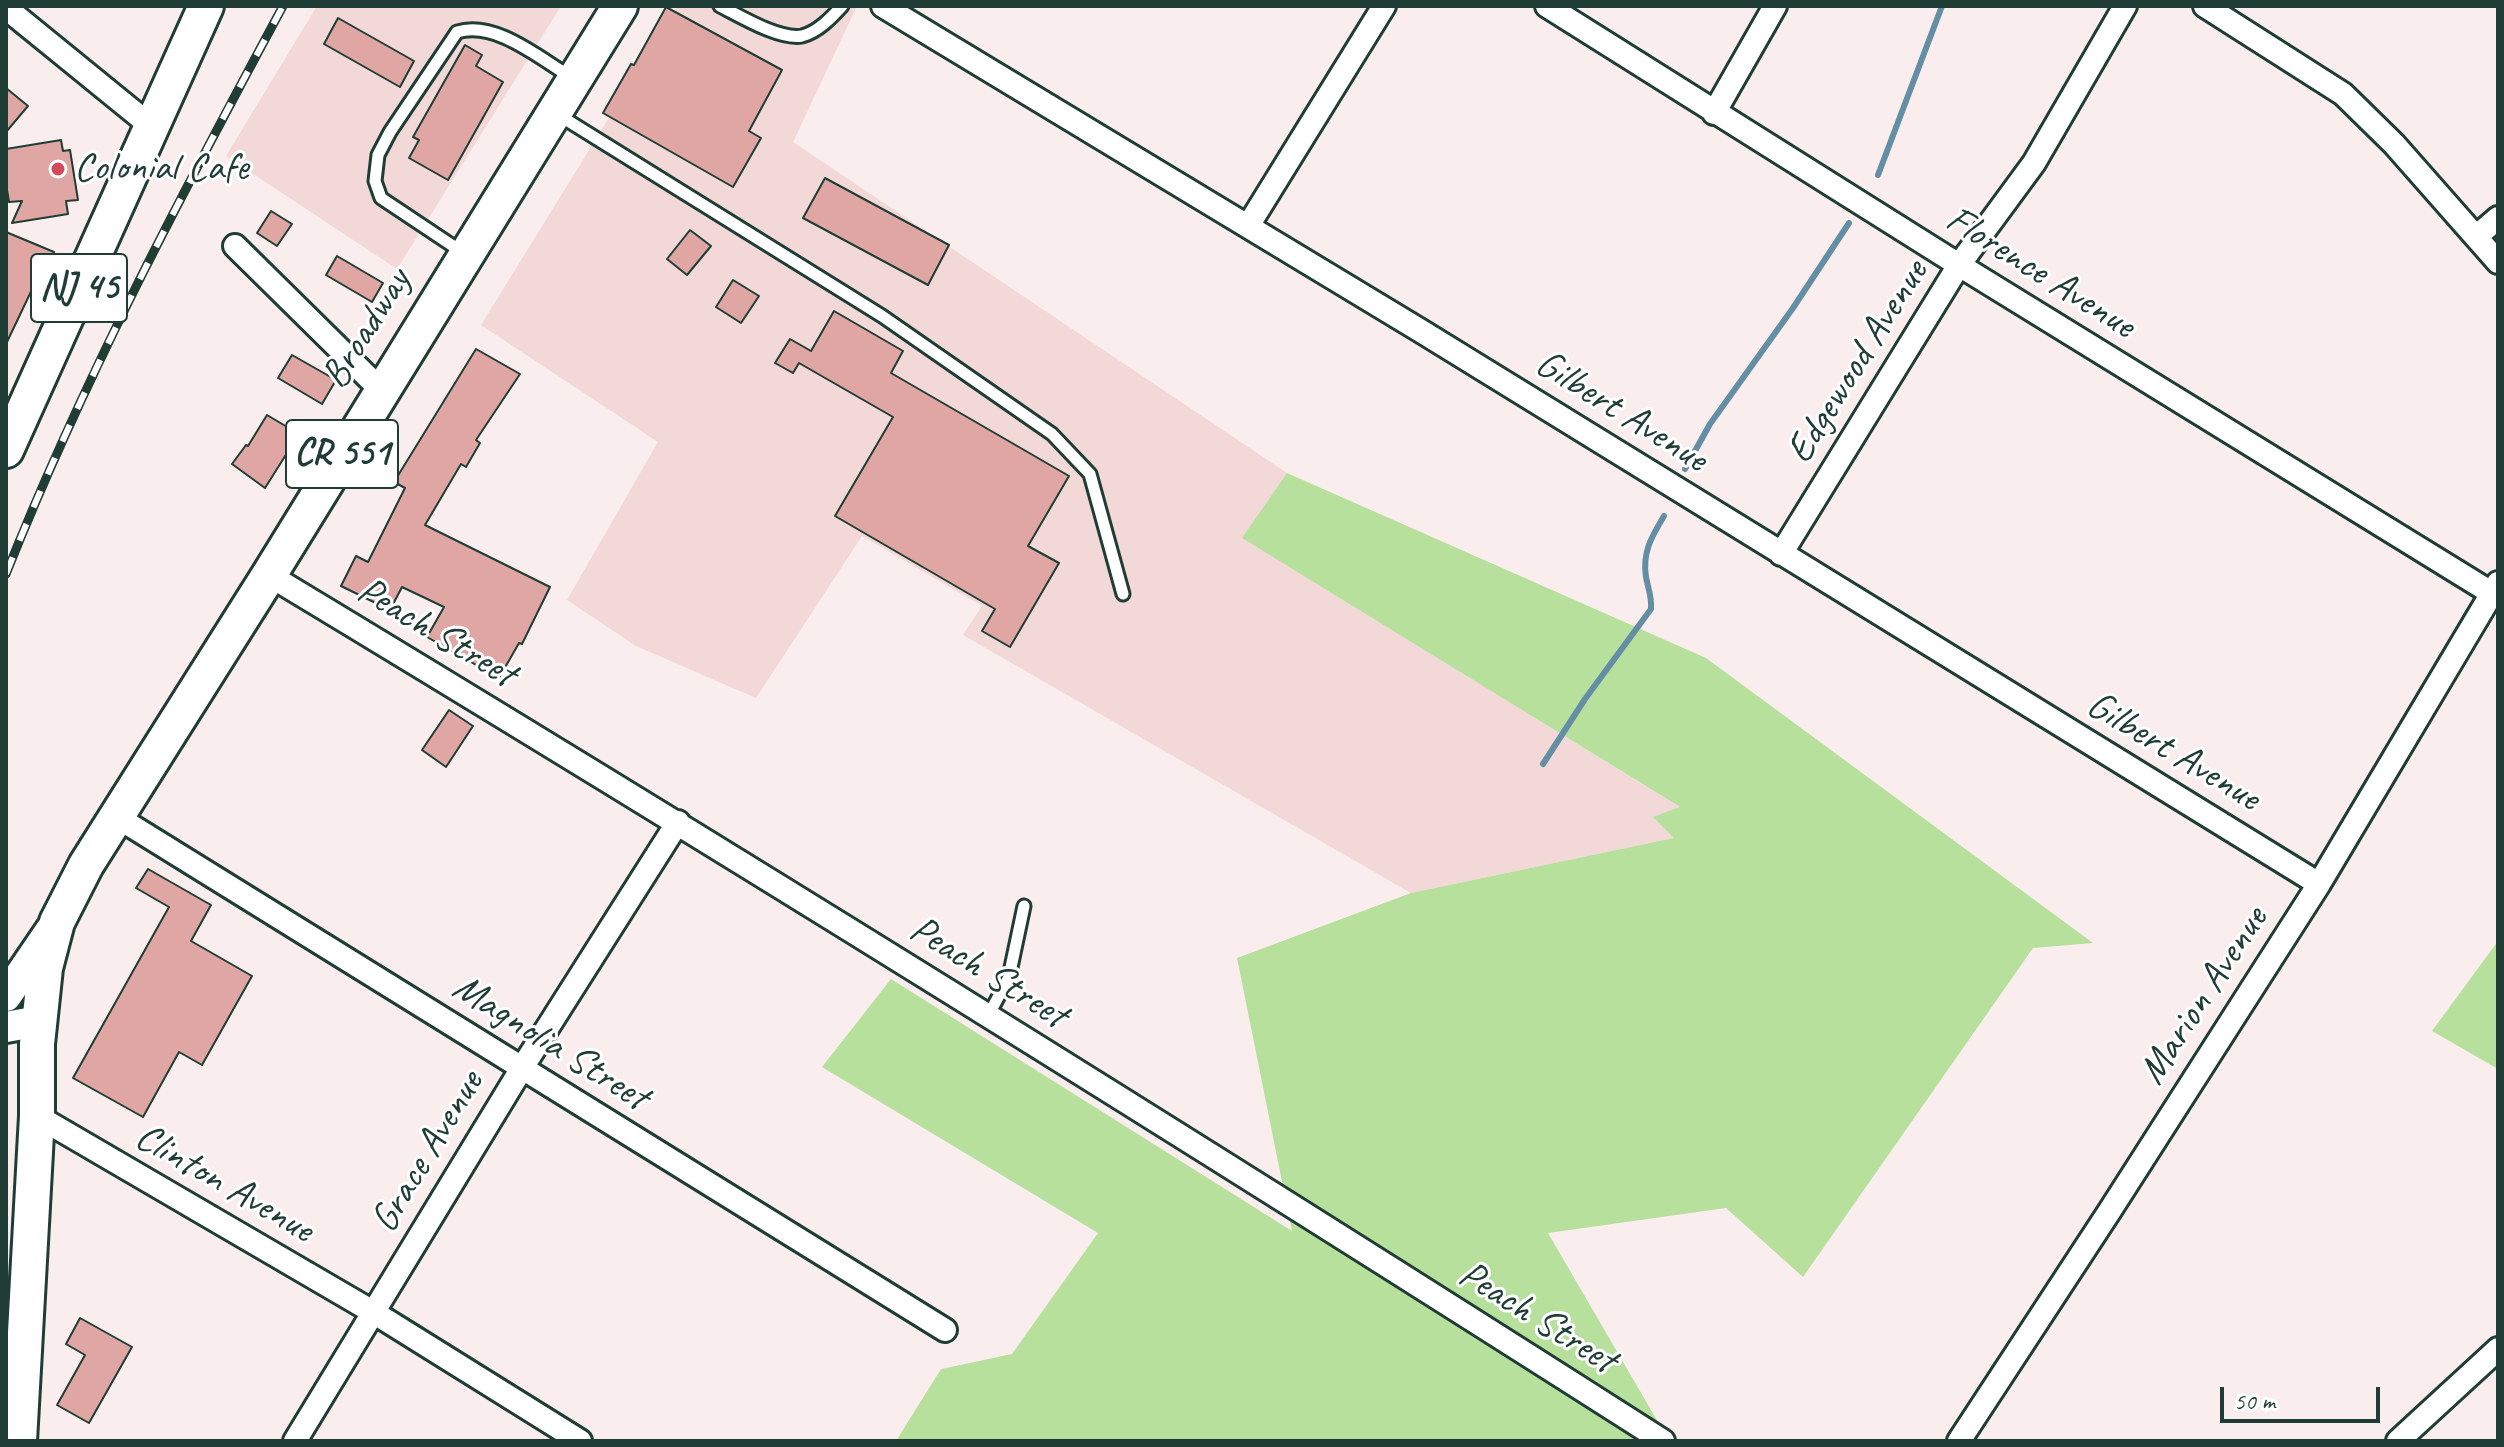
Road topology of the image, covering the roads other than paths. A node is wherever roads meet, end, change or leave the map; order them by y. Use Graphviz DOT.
graph roads {
  1 [pos="206,6"];
  2 [pos="222,6"];
  3 [pos="620,6"];
  4 [pos="720,6"];
  5 [pos="842,6"];
  6 [pos="883,6"];
  7 [pos="1384,6"];
  8 [pos="1547,6"];
  9 [pos="1775,6"];
  10 [pos="2125,6"];
  11 [pos="2205,6"];
  12 [pos="6,8"];
  13 [pos="574,78"];
  14 [pos="553,112"];
  15 [pos="1714,113"];
  16 [pos="151,126"];
  17 [pos="2498,218"];
  18 [pos="1248,226"];
  19 [pos="2477,236"];
  20 [pos="235,246"];
  21 [pos="465,254"];
  22 [pos="2498,262"];
  23 [pos="1959,265"];
  24 [pos="381,390"];
  25 [pos="6,450"];
  26 [pos="1781,554"];
  27 [pos="269,575"];
  28 [pos="2496,591"];
  29 [pos="1123,594"];
  30 [pos="117,817"];
  31 [pos="678,822"];
  32 [pos="2319,884"];
  33 [pos="1024,906"];
  34 [pos="61,913"];
  35 [pos="6,996"];
  36 [pos="988,1016"];
  37 [pos="39,1021"];
  38 [pos="6,1027"];
  39 [pos="522,1068"];
  40 [pos="37,1116"];
  41 [pos="373,1312"];
  42 [pos="945,1330"];
  43 [pos="2498,1349"];
  44 [pos="17,1437"];
  45 [pos="295,1441"];
  46 [pos="580,1441"];
  47 [pos="1663,1441"];
  48 [pos="1959,1441"];
  49 [pos="2398,1441"];
  1 -- 16 [label="main road, NJ 45"];
  2 -- 16 [label="main road, NJ 45"];
  3 -- 13 [label="main road, Broadway / CR 551"];
  4 -- 5 [label="lane"];
  6 -- 18 [label="street, Gilbert Avenue"];
  7 -- 18 [label="street"];
  8 -- 15 [label="street, Florence Avenue"];
  9 -- 15 [label="street"];
  10 -- 23 [label="street, Edgewood Avenue"];
  11 -- 19 [label="street"];
  12 -- 16 [label="street"];
  13 -- 14 [label="main road, Broadway / CR 551"];
  13 -- 21 [label="lane"];
  14 -- 21 [label="main road, Broadway / CR 551"];
  14 -- 29 [label="lane"];
  15 -- 23 [label="street, Florence Avenue"];
  16 -- 25 [label="main road, NJ 45"];
  17 -- 19 [label="street"];
  18 -- 26 [label="street, Gilbert Avenue"];
  19 -- 22 [label="street"];
  20 -- 24 [label="street"];
  21 -- 24 [label="main road, Broadway / CR 551"];
  23 -- 26 [label="street, Edgewood Avenue"];
  23 -- 28 [label="street, Florence Avenue"];
  24 -- 27 [label="main road, Broadway / CR 551"];
  26 -- 32 [label="street, Gilbert Avenue"];
  27 -- 30 [label="main road, Broadway / CR 551"];
  27 -- 31 [label="street, Peach Street"];
  28 -- 32 [label="street, Marion Avenue"];
  30 -- 34 [label="main road, Broadway / CR 551"];
  30 -- 39 [label="street, Magnolia Street"];
  31 -- 36 [label="street, Peach Street"];
  31 -- 39 [label="street, Grace Avenue"];
  32 -- 48 [label="street, Marion Avenue"];
  33 -- 36 [label="lane"];
  34 -- 35 [label="main road, Broadway / CR 551"];
  34 -- 37 [label="main road, CR 551"];
  36 -- 47 [label="street, Peach Street"];
  37 -- 38 [label="main road"];
  37 -- 40 [label="main road"];
  39 -- 41 [label="street, Grace Avenue"];
  39 -- 42 [label="street, Magnolia Street"];
  40 -- 41 [label="street, Clinton Avenue"];
  40 -- 44 [label="main road"];
  41 -- 45 [label="street, Grace Avenue"];
  41 -- 46 [label="street, Clinton Avenue"];
  43 -- 49 [label="street"];
}
